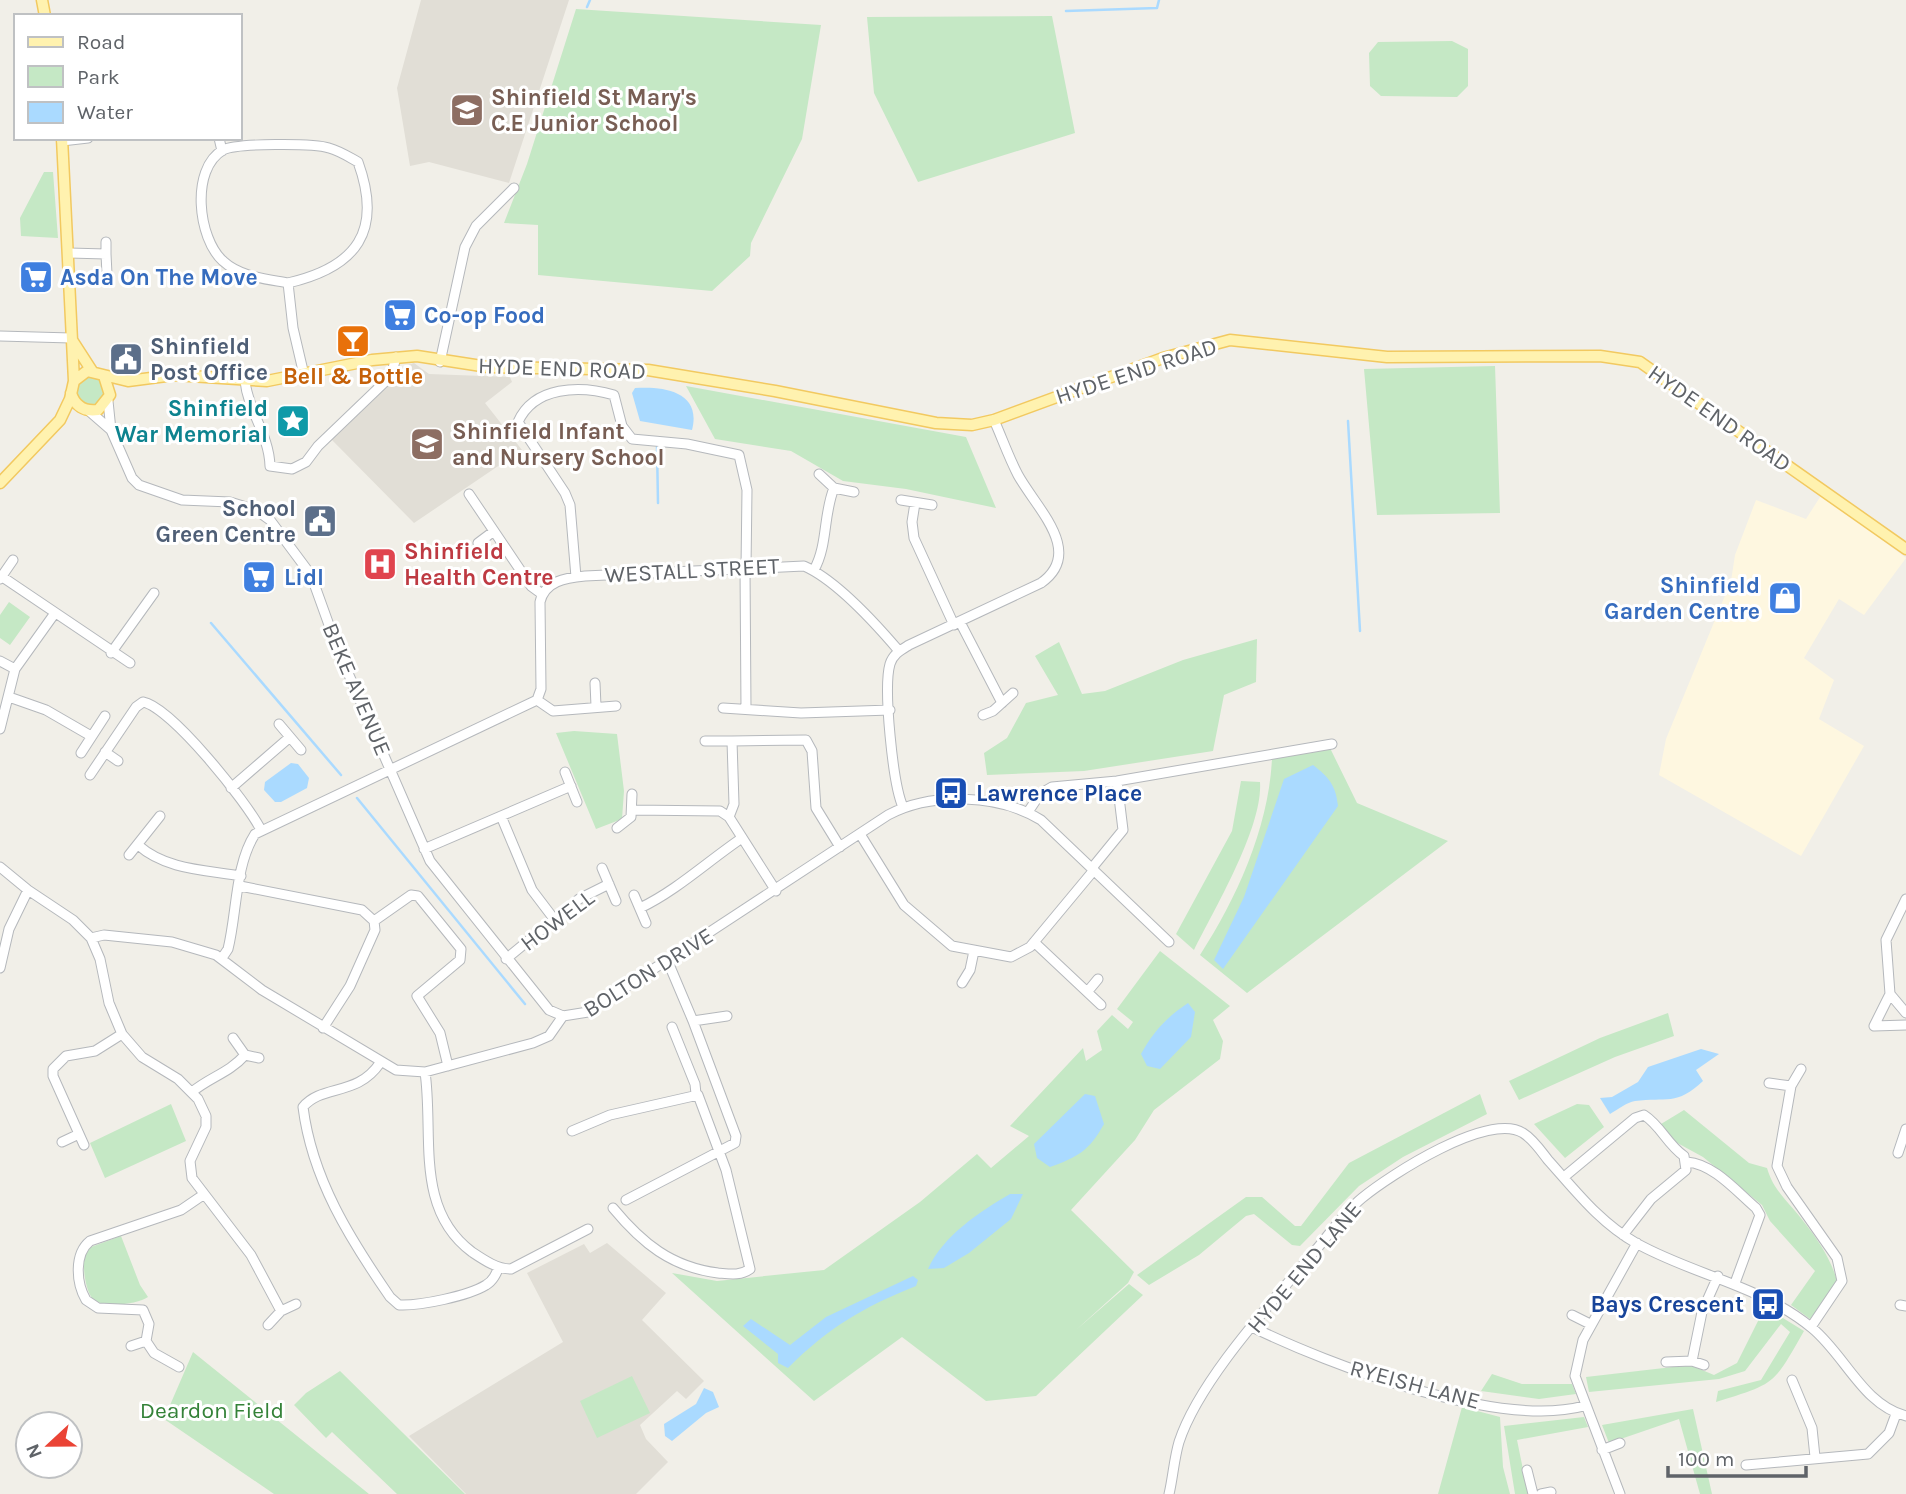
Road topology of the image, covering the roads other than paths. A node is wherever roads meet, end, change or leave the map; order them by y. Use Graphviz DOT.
graph roads {
  1 [pos="62,140"];
  2 [pos="219,140"];
  3 [pos="222,151"];
  4 [pos="514,188"];
  5 [pos="106,242"];
  6 [pos="69,254"];
  7 [pos="106,254"];
  8 [pos="107,274"];
  9 [pos="288,283"];
  10 [pos="0,335"];
  11 [pos="71,338"];
  12 [pos="396,357"];
  13 [pos="440,362"];
  14 [pos="92,371"];
  15 [pos="304,375"];
  16 [pos="104,376"];
  17 [pos="128,381"];
  18 [pos="245,381"];
  19 [pos="72,387"];
  20 [pos="109,398"];
  21 [pos="87,410"];
  22 [pos="60,420"];
  23 [pos="994,420"];
  24 [pos="111,430"];
  25 [pos="818,474"];
  26 [pos="0,483"];
  27 [pos="835,488"];
  28 [pos="854,492"];
  29 [pos="469,494"];
  30 [pos="901,500"];
  31 [pos="915,503"];
  32 [pos="932,505"];
  33 [pos="494,531"];
  34 [pos="478,542"];
  35 [pos="1906,549"];
  36 [pos="13,560"];
  37 [pos="745,568"];
  38 [pos="814,570"];
  39 [pos="576,577"];
  40 [pos="1,578"];
  41 [pos="154,593"];
  42 [pos="542,594"];
  43 [pos="55,613"];
  44 [pos="957,623"];
  45 [pos="899,651"];
  46 [pos="111,653"];
  47 [pos="0,662"];
  48 [pos="130,663"];
  49 [pos="15,669"];
  50 [pos="595,683"];
  51 [pos="1013,693"];
  52 [pos="9,697"];
  53 [pos="537,700"];
  54 [pos="1002,703"];
  55 [pos="596,706"];
  56 [pos="615,706"];
  57 [pos="723,708"];
  58 [pos="746,709"];
  59 [pos="890,710"];
  60 [pos="983,715"];
  61 [pos="105,716"];
  62 [pos="279,724"];
  63 [pos="0,729"];
  64 [pos="91,736"];
  65 [pos="290,737"];
  66 [pos="705,741"];
  67 [pos="732,741"];
  68 [pos="1332,744"];
  69 [pos="302,750"];
  70 [pos="105,752"];
  71 [pos="81,753"];
  72 [pos="118,761"];
  73 [pos="391,770"];
  74 [pos="565,772"];
  75 [pos="90,775"];
  76 [pos="1118,780"];
  77 [pos="571,786"];
  78 [pos="230,788"];
  79 [pos="632,794"];
  80 [pos="578,802"];
  81 [pos="903,807"];
  82 [pos="632,810"];
  83 [pos="1028,812"];
  84 [pos="160,816"];
  85 [pos="501,816"];
  86 [pos="729,817"];
  87 [pos="617,828"];
  88 [pos="261,830"];
  89 [pos="860,834"];
  90 [pos="742,838"];
  91 [pos="138,845"];
  92 [pos="840,848"];
  93 [pos="425,849"];
  94 [pos="129,855"];
  95 [pos="0,866"];
  96 [pos="602,868"];
  97 [pos="1093,869"];
  98 [pos="241,881"];
  99 [pos="609,884"];
  100 [pos="28,890"];
  101 [pos="776,891"];
  102 [pos="634,895"];
  103 [pos="1906,899"];
  104 [pos="616,901"];
  105 [pos="640,908"];
  106 [pos="554,919"];
  107 [pos="374,921"];
  108 [pos="646,923"];
  109 [pos="91,938"];
  110 [pos="1034,942"];
  111 [pos="1169,942"];
  112 [pos="974,951"];
  113 [pos="222,958"];
  114 [pos="506,959"];
  115 [pos="668,962"];
  116 [pos="0,968"];
  117 [pos="1098,979"];
  118 [pos="962,983"];
  119 [pos="1087,991"];
  120 [pos="1890,994"];
  121 [pos="1101,1004"];
  122 [pos="1906,1013"];
  123 [pos="563,1016"];
  124 [pos="727,1016"];
  125 [pos="693,1021"];
  126 [pos="1906,1025"];
  127 [pos="672,1027"];
  128 [pos="323,1028"];
  129 [pos="122,1034"];
  130 [pos="233,1038"];
  131 [pos="245,1055"];
  132 [pos="259,1058"];
  133 [pos="380,1063"];
  134 [pos="448,1066"];
  135 [pos="1801,1069"];
  136 [pos="425,1072"];
  137 [pos="1769,1083"];
  138 [pos="1791,1086"];
  139 [pos="192,1092"];
  140 [pos="696,1094"];
  141 [pos="1906,1129"];
  142 [pos="572,1131"];
  143 [pos="79,1134"];
  144 [pos="62,1142"];
  145 [pos="84,1145"];
  146 [pos="720,1153"];
  147 [pos="1898,1153"];
  148 [pos="1687,1162"];
  149 [pos="1564,1177"];
  150 [pos="1577,1193"];
  151 [pos="203,1195"];
  152 [pos="626,1200"];
  153 [pos="1569,1201"];
  154 [pos="613,1208"];
  155 [pos="589,1229"];
  156 [pos="1623,1235"];
  157 [pos="1637,1243"];
  158 [pos="499,1267"];
  159 [pos="1718,1276"];
  160 [pos="1735,1283"];
  161 [pos="296,1304"];
  162 [pos="281,1311"];
  163 [pos="1572,1315"];
  164 [pos="1590,1324"];
  165 [pos="268,1325"];
  166 [pos="1252,1326"];
  167 [pos="1811,1327"];
  168 [pos="146,1341"];
  169 [pos="131,1346"];
  170 [pos="1666,1362"];
  171 [pos="1692,1362"];
  172 [pos="1704,1365"];
  173 [pos="179,1367"];
  174 [pos="1792,1380"];
  175 [pos="1584,1406"];
  176 [pos="1901,1415"];
  177 [pos="1620,1443"];
  178 [pos="1602,1450"];
  179 [pos="1815,1457"];
  180 [pos="1746,1465"];
  181 [pos="1527,1470"];
  182 [pos="1169,1494"];
  183 [pos="1533,1494"];
  184 [pos="1620,1494"];
  1 -- 6 [label="main road"];
  2 -- 3 [label="street"];
  3 -- 9 [label="street"];
  3 -- 9 [label="street"];
  4 -- 13 [label="street"];
  5 -- 7 [label="street"];
  6 -- 7 [label="street"];
  6 -- 11 [label="main road"];
  7 -- 8 [label="street"];
  9 -- 15 [label="street"];
  10 -- 11 [label="street"];
  11 -- 14 [label="main road"];
  11 -- 19 [label="main road"];
  12 -- 13 [label="main road, HYDE END ROAD"];
  12 -- 15 [label="main road, HYDE END ROAD"];
  12 -- 18 [label="street"];
  13 -- 23 [label="main road, HYDE END ROAD"];
  14 -- 16 [label="main road"];
  14 -- 19 [label="main road"];
  15 -- 18 [label="main road, HYDE END ROAD"];
  16 -- 17 [label="main road"];
  16 -- 20 [label="main road"];
  17 -- 18 [label="main road, HYDE END ROAD"];
  17 -- 20 [label="main road"];
  19 -- 21 [label="main road"];
  19 -- 22 [label="main road"];
  20 -- 21 [label="main road"];
  20 -- 24 [label="street"];
  21 -- 22 [label="main road"];
  21 -- 24 [label="street"];
  22 -- 26 [label="main road"];
  23 -- 35 [label="main road, HYDE END ROAD"];
  23 -- 44 [label="street"];
  24 -- 73 [label="street, BEKE AVENUE"];
  25 -- 27 [label="street"];
  27 -- 28 [label="street"];
  27 -- 38 [label="street"];
  29 -- 33 [label="street"];
  30 -- 31 [label="street"];
  31 -- 32 [label="street"];
  31 -- 44 [label="street"];
  33 -- 34 [label="street"];
  33 -- 42 [label="street"];
  36 -- 40 [label="street"];
  37 -- 38 [label="street, WESTALL STREET"];
  37 -- 39 [label="street, WESTALL STREET"];
  37 -- 39 [label="street"];
  37 -- 58 [label="street"];
  38 -- 45 [label="street"];
  39 -- 42 [label="street, WESTALL STREET"];
  40 -- 43 [label="street"];
  41 -- 46 [label="street"];
  42 -- 53 [label="street"];
  43 -- 46 [label="street"];
  43 -- 49 [label="street"];
  44 -- 45 [label="street"];
  44 -- 54 [label="street"];
  45 -- 59 [label="street"];
  46 -- 48 [label="street"];
  47 -- 49 [label="street"];
  49 -- 52 [label="street"];
  50 -- 55 [label="street"];
  51 -- 54 [label="street"];
  52 -- 63 [label="street"];
  52 -- 64 [label="street"];
  53 -- 55 [label="street"];
  53 -- 73 [label="street"];
  54 -- 60 [label="street"];
  55 -- 56 [label="street"];
  57 -- 58 [label="street"];
  58 -- 59 [label="street"];
  59 -- 81 [label="street"];
  61 -- 64 [label="street"];
  62 -- 65 [label="street"];
  64 -- 71 [label="street"];
  65 -- 69 [label="street"];
  65 -- 78 [label="street"];
  66 -- 67 [label="street"];
  67 -- 86 [label="street"];
  67 -- 92 [label="street"];
  68 -- 76 [label="street"];
  70 -- 72 [label="street"];
  70 -- 75 [label="street"];
  70 -- 78 [label="street"];
  73 -- 88 [label="street"];
  73 -- 93 [label="street, BEKE AVENUE"];
  74 -- 77 [label="street"];
  76 -- 83 [label="street"];
  76 -- 97 [label="street"];
  77 -- 80 [label="street"];
  77 -- 85 [label="street"];
  78 -- 88 [label="street"];
  79 -- 82 [label="street"];
  81 -- 83 [label="street, BOLTON DRIVE"];
  81 -- 89 [label="street, BOLTON DRIVE"];
  82 -- 86 [label="street"];
  82 -- 87 [label="street"];
  83 -- 97 [label="street"];
  84 -- 91 [label="street"];
  85 -- 93 [label="street"];
  85 -- 106 [label="street"];
  86 -- 90 [label="street"];
  88 -- 98 [label="street"];
  89 -- 92 [label="street, BOLTON DRIVE"];
  89 -- 112 [label="street"];
  90 -- 101 [label="street"];
  90 -- 105 [label="street"];
  91 -- 94 [label="street"];
  91 -- 98 [label="street"];
  92 -- 101 [label="street, BOLTON DRIVE"];
  93 -- 114 [label="street, BEKE AVENUE"];
  95 -- 100 [label="street"];
  96 -- 99 [label="street, HOWELL"];
  97 -- 110 [label="street"];
  97 -- 111 [label="street"];
  98 -- 107 [label="street"];
  98 -- 113 [label="street"];
  99 -- 104 [label="street, HOWELL"];
  99 -- 106 [label="street, HOWELL"];
  100 -- 109 [label="street"];
  100 -- 116 [label="street"];
  101 -- 115 [label="street, BOLTON DRIVE"];
  102 -- 105 [label="street"];
  103 -- 120 [label="street"];
  105 -- 108 [label="street"];
  106 -- 114 [label="street, HOWELL"];
  107 -- 128 [label="street"];
  107 -- 134 [label="street"];
  109 -- 113 [label="street, BOLTON DRIVE"];
  109 -- 129 [label="street"];
  110 -- 112 [label="street"];
  110 -- 119 [label="street"];
  112 -- 118 [label="street"];
  113 -- 128 [label="street, BOLTON DRIVE"];
  114 -- 123 [label="street, BEKE AVENUE"];
  115 -- 123 [label="street, BOLTON DRIVE"];
  115 -- 125 [label="street"];
  117 -- 119 [label="street"];
  119 -- 121 [label="street"];
  120 -- 122 [label="street"];
  120 -- 126 [label="street"];
  123 -- 134 [label="street, BOLTON DRIVE"];
  124 -- 125 [label="street"];
  125 -- 146 [label="street"];
  127 -- 140 [label="street"];
  128 -- 133 [label="street, BOLTON DRIVE"];
  129 -- 139 [label="street"];
  129 -- 143 [label="street"];
  130 -- 131 [label="street"];
  131 -- 132 [label="street"];
  131 -- 139 [label="street"];
  133 -- 136 [label="street, BOLTON DRIVE"];
  133 -- 158 [label="street"];
  134 -- 136 [label="street, BOLTON DRIVE"];
  135 -- 138 [label="street"];
  136 -- 158 [label="street"];
  137 -- 138 [label="street"];
  138 -- 167 [label="street"];
  139 -- 151 [label="street"];
  140 -- 142 [label="street"];
  140 -- 146 [label="street"];
  141 -- 147 [label="street"];
  143 -- 144 [label="street"];
  143 -- 145 [label="street"];
  146 -- 152 [label="street"];
  146 -- 154 [label="street"];
  148 -- 149 [label="street"];
  148 -- 156 [label="street"];
  148 -- 160 [label="street"];
  149 -- 150 [label="street"];
  149 -- 166 [label="street, HYDE END LANE"];
  150 -- 153 [label="street"];
  150 -- 156 [label="street"];
  151 -- 162 [label="street"];
  151 -- 168 [label="street"];
  155 -- 158 [label="street"];
  156 -- 157 [label="street"];
  157 -- 159 [label="street"];
  157 -- 164 [label="street"];
  159 -- 160 [label="street"];
  159 -- 171 [label="street"];
  160 -- 167 [label="street"];
  161 -- 162 [label="street"];
  162 -- 165 [label="street"];
  163 -- 164 [label="street"];
  164 -- 175 [label="street"];
  166 -- 175 [label="street, RYEISH LANE"];
  166 -- 182 [label="street, HYDE END LANE"];
  167 -- 176 [label="street"];
  168 -- 169 [label="street"];
  168 -- 173 [label="street"];
  170 -- 171 [label="street"];
  171 -- 172 [label="street"];
  174 -- 179 [label="street"];
  175 -- 178 [label="street"];
  176 -- 179 [label="street"];
  177 -- 178 [label="street"];
  178 -- 184 [label="street"];
  179 -- 180 [label="street"];
  181 -- 183 [label="street"];
}
